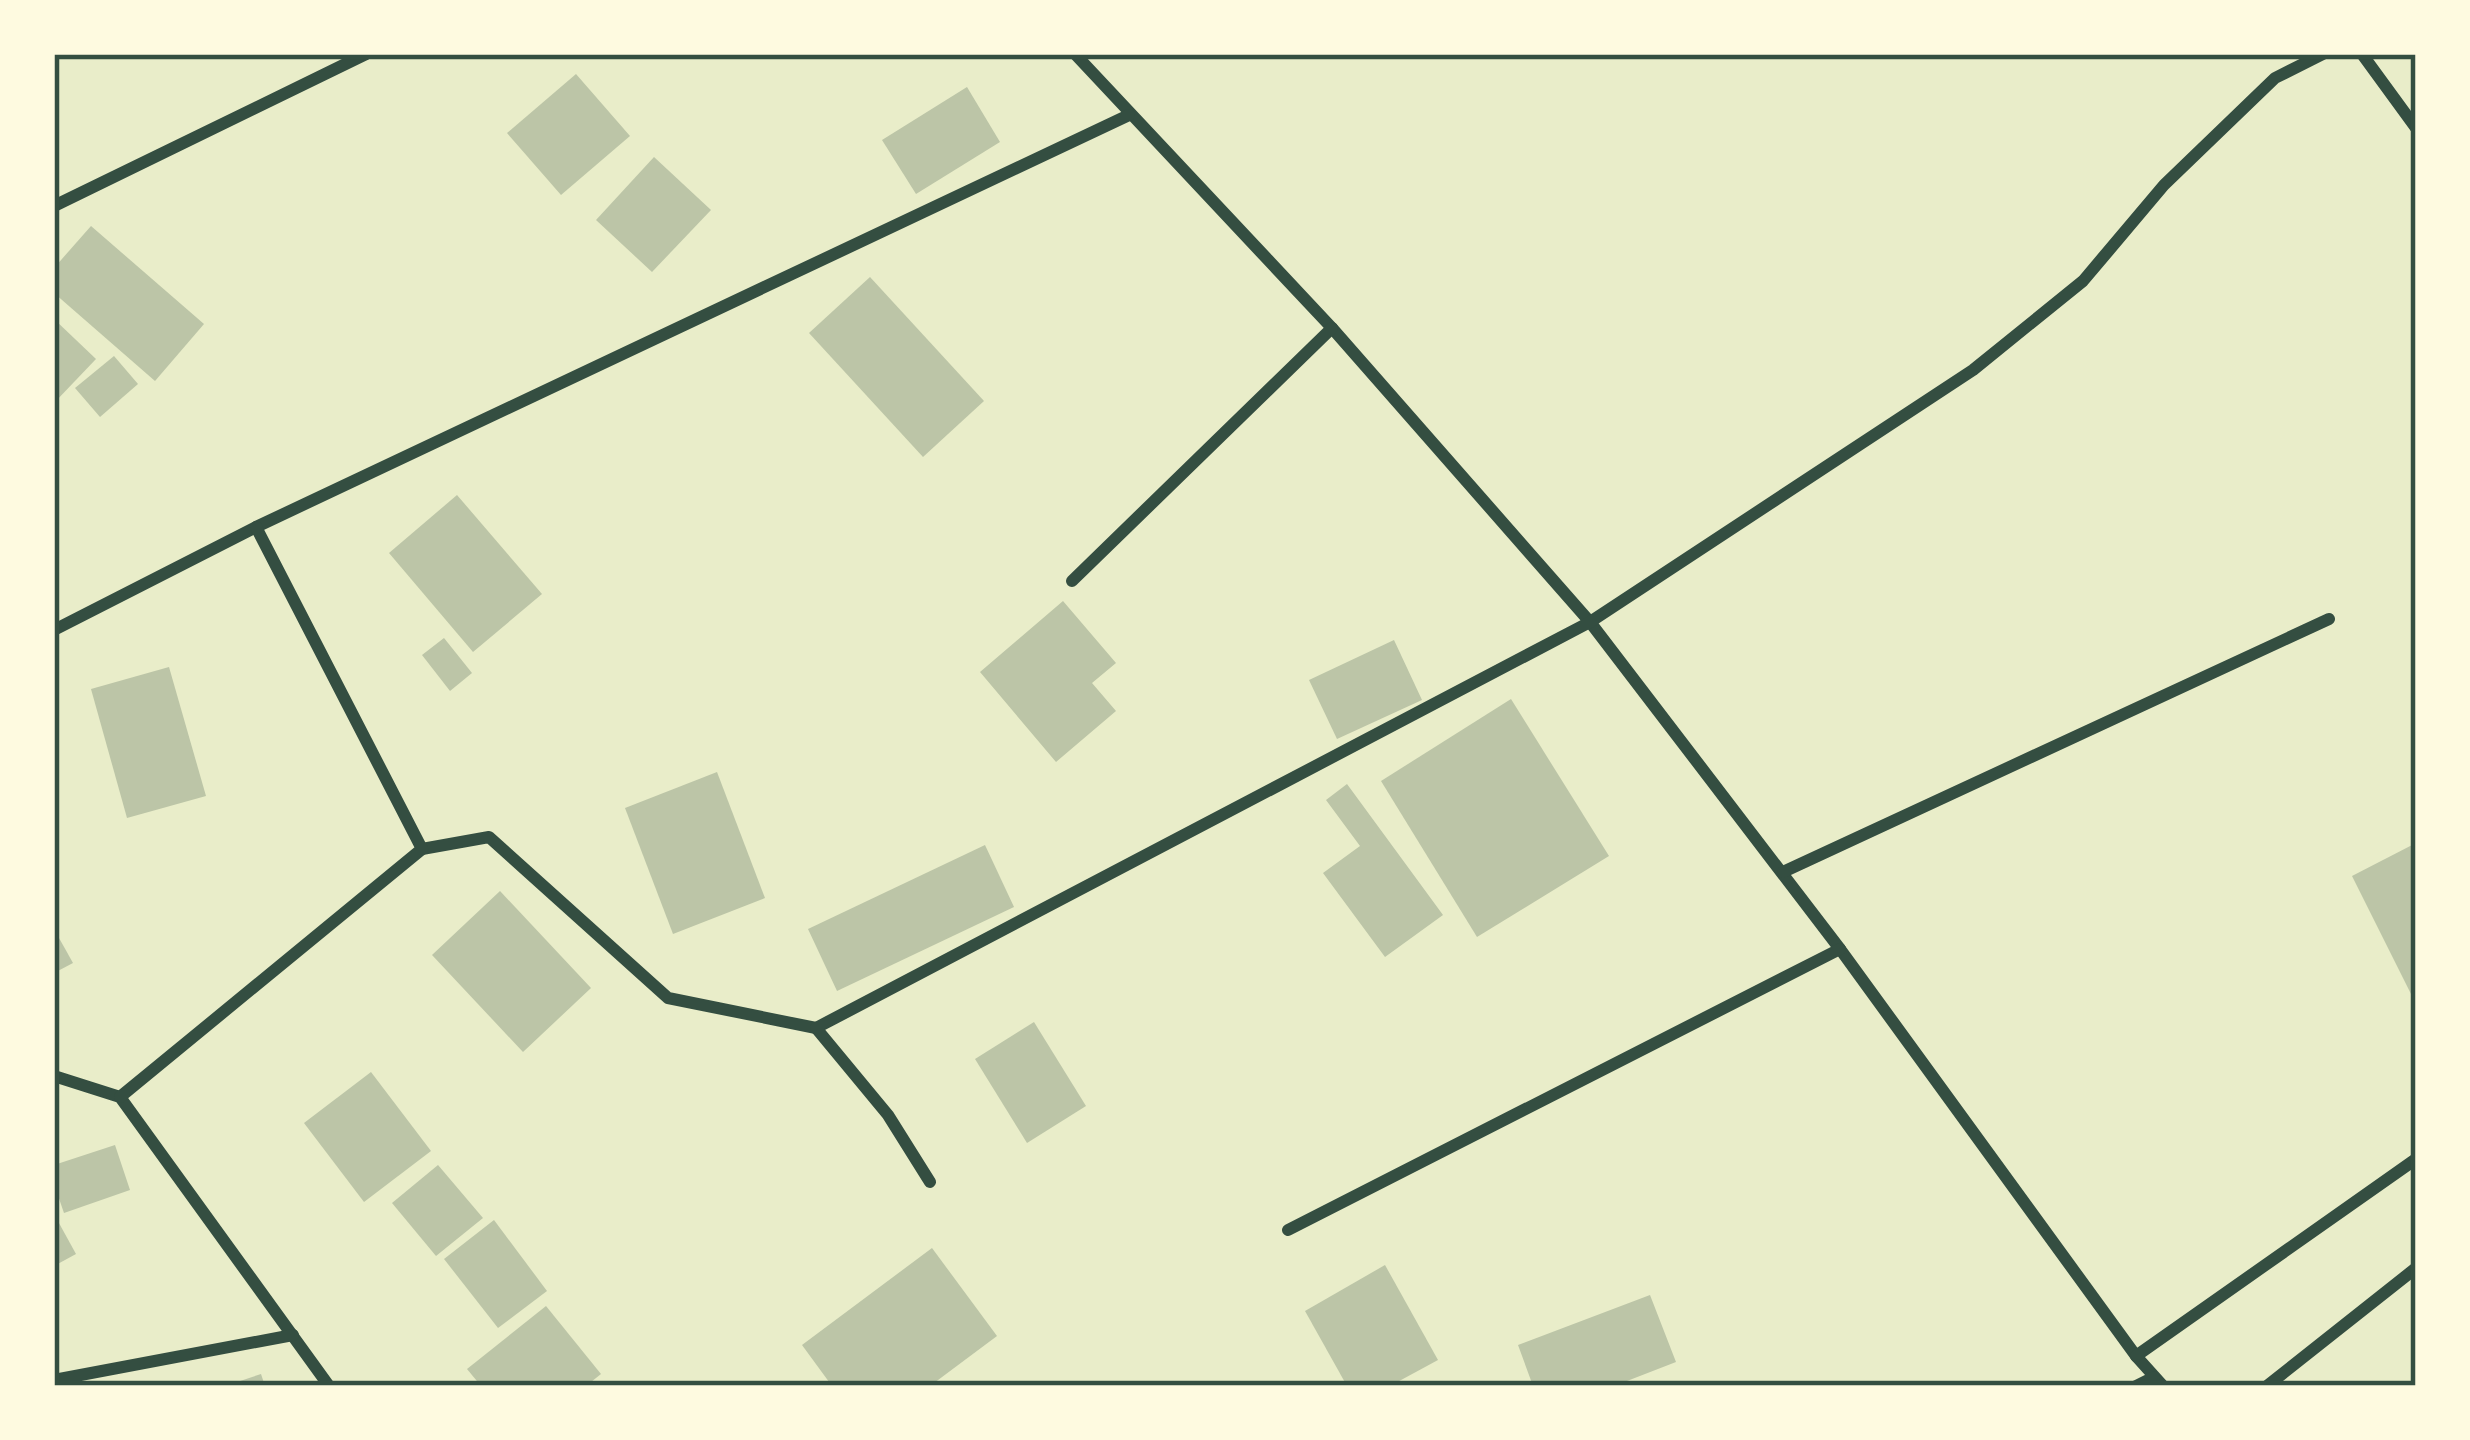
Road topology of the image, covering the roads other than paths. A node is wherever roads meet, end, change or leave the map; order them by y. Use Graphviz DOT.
graph roads {
  1 [pos="366,54"];
  2 [pos="1075,54"];
  3 [pos="2323,54"];
  4 [pos="2362,54"];
  5 [pos="1130,115"];
  6 [pos="2416,128"];
  7 [pos="54,206"];
  8 [pos="1332,328"];
  9 [pos="256,527"];
  10 [pos="1072,581"];
  11 [pos="2329,619"];
  12 [pos="1589,622"];
  13 [pos="54,629"];
  14 [pos="422,849"];
  15 [pos="1783,872"];
  16 [pos="1840,949"];
  17 [pos="817,1028"];
  18 [pos="54,1076"];
  19 [pos="120,1097"];
  20 [pos="2416,1159"];
  21 [pos="930,1182"];
  22 [pos="1288,1230"];
  23 [pos="2416,1268"];
  24 [pos="293,1335"];
  25 [pos="2136,1356"];
  26 [pos="54,1381"];
  27 [pos="2158,1382"];
  28 [pos="329,1386"];
  29 [pos="2136,1386"];
  30 [pos="2267,1386"];
  1 -- 7 [label="street"];
  2 -- 5 [label="street"];
  3 -- 12 [label="street"];
  4 -- 6 [label="street"];
  5 -- 8 [label="street"];
  5 -- 9 [label="street"];
  8 -- 10 [label="street"];
  8 -- 12 [label="street"];
  9 -- 13 [label="street"];
  9 -- 14 [label="street"];
  11 -- 15 [label="street"];
  12 -- 15 [label="street"];
  12 -- 17 [label="street"];
  14 -- 17 [label="street"];
  14 -- 19 [label="street"];
  15 -- 16 [label="street"];
  16 -- 22 [label="street"];
  16 -- 25 [label="street"];
  17 -- 21 [label="street"];
  18 -- 19 [label="street"];
  19 -- 24 [label="street"];
  20 -- 25 [label="street"];
  23 -- 30 [label="street"];
  24 -- 26 [label="street"];
  24 -- 28 [label="street"];
  25 -- 27 [label="street"];
  27 -- 29 [label="street"];
}
